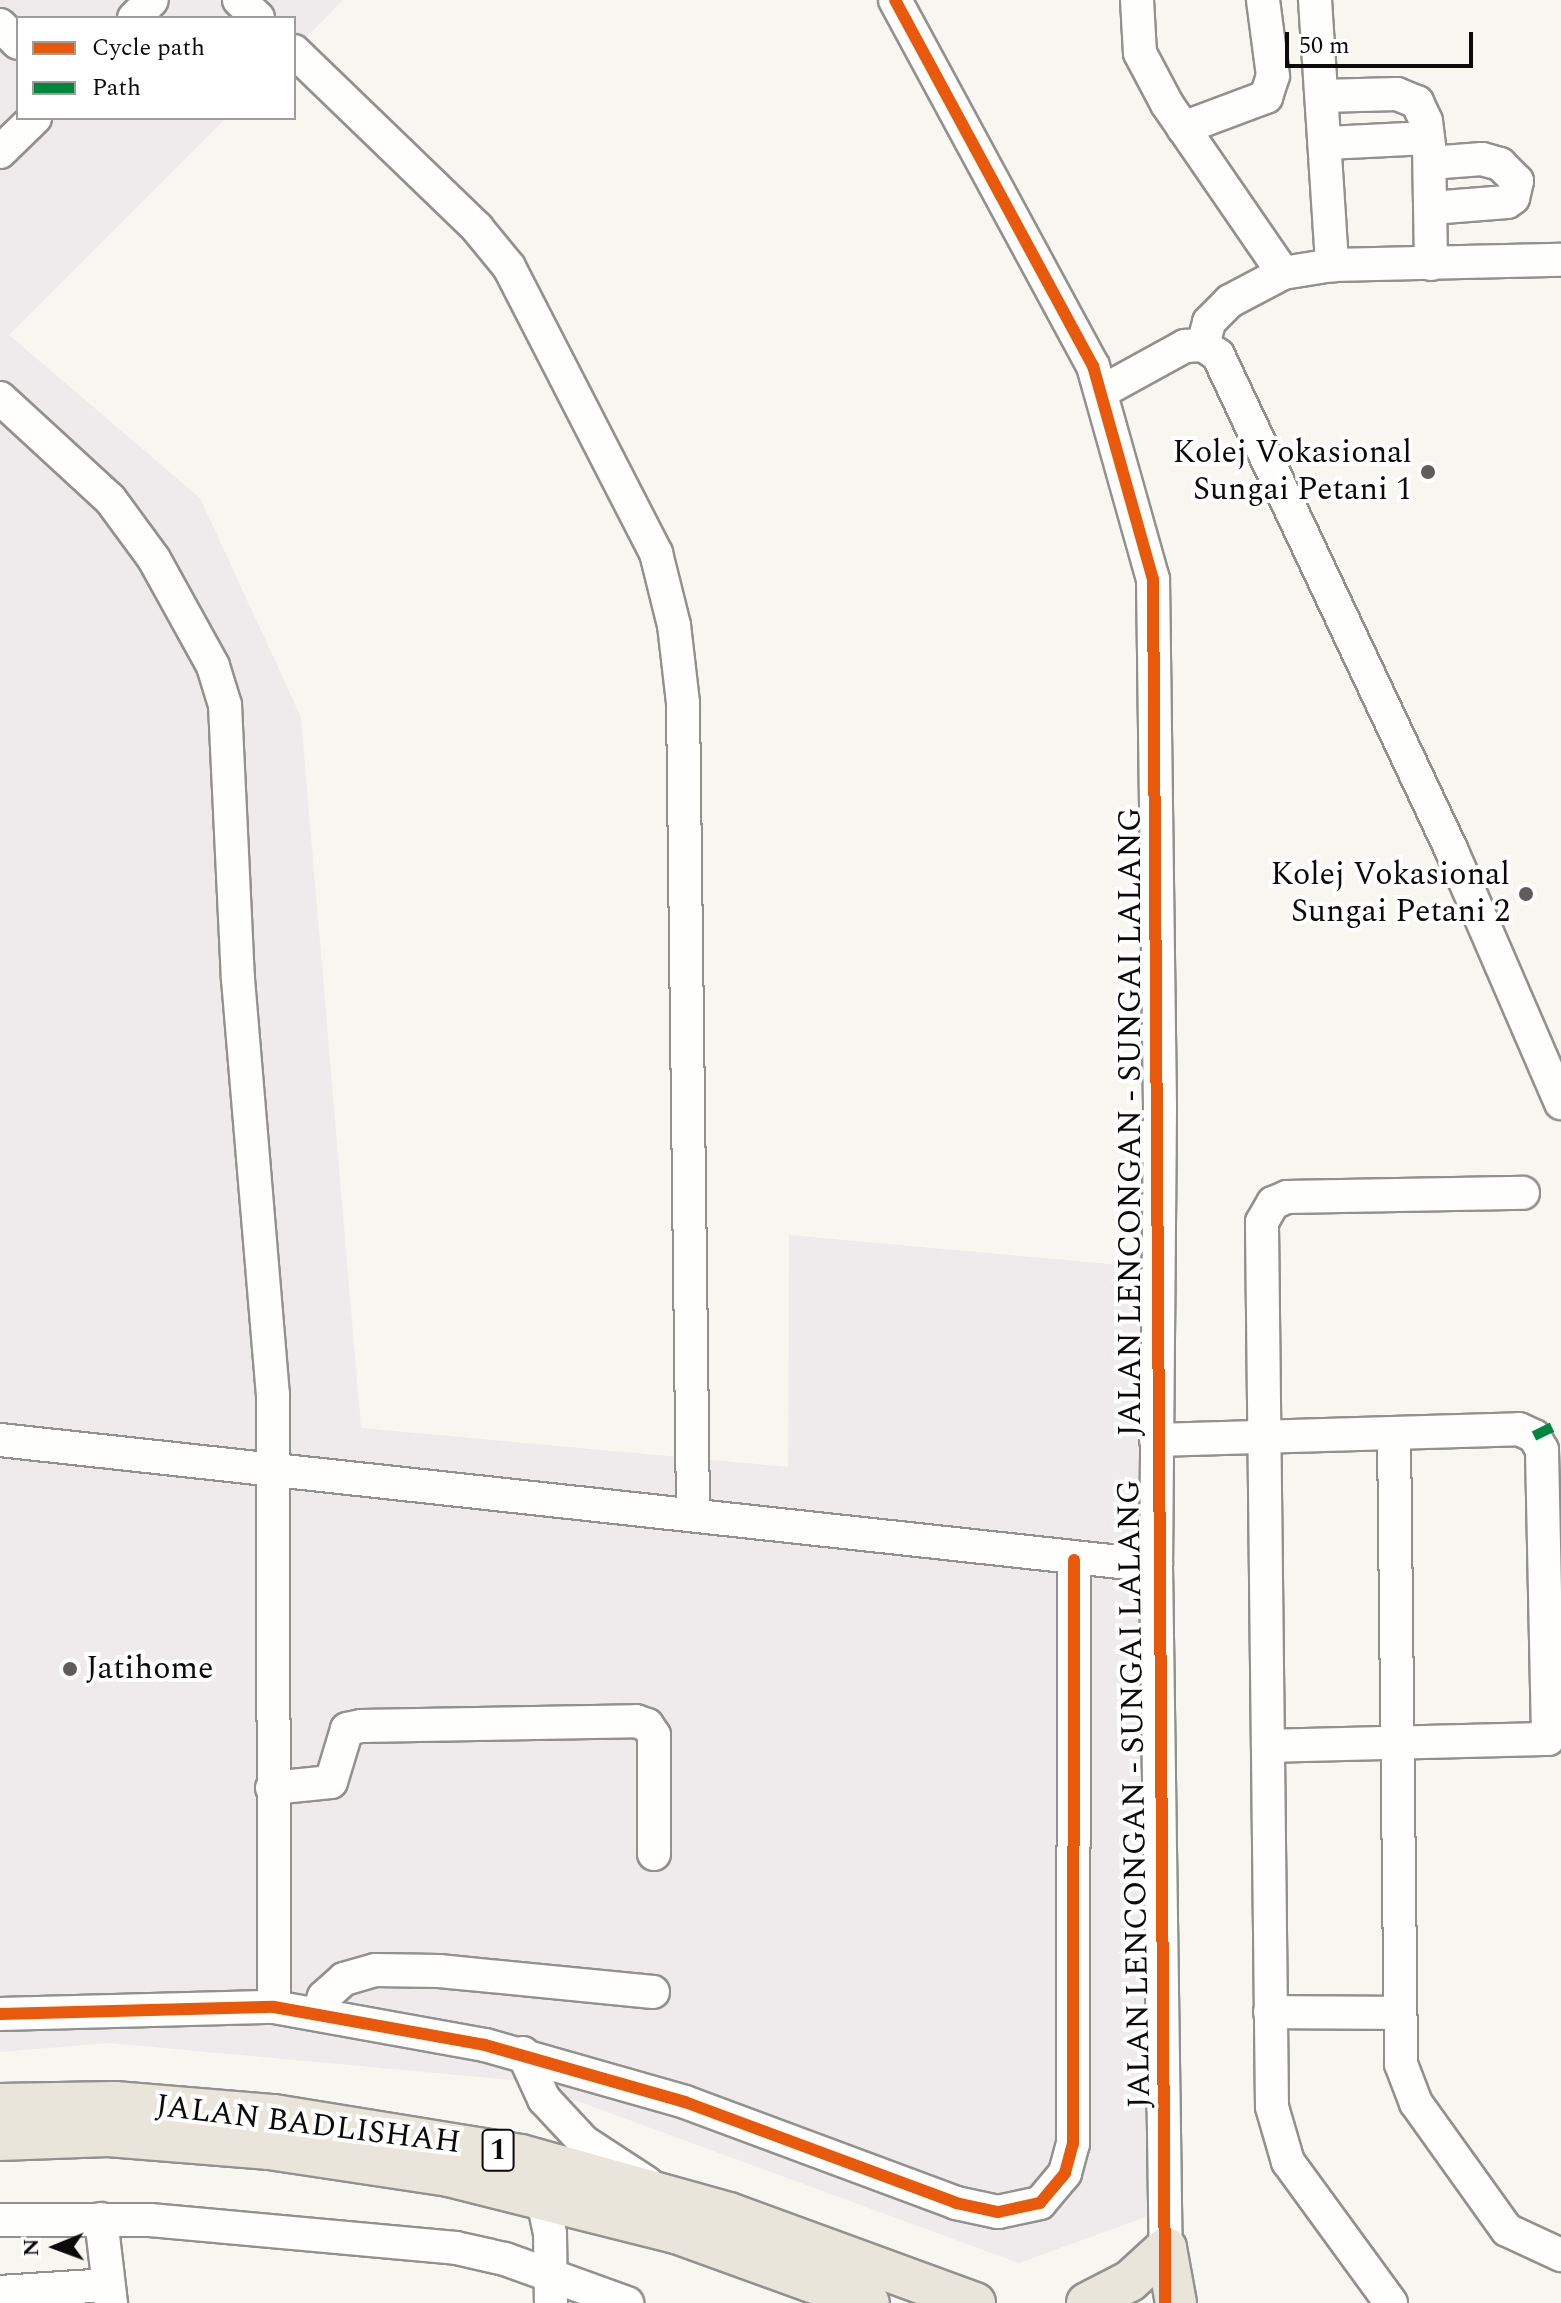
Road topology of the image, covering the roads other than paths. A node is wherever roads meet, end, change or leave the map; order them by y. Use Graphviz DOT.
graph roads {
  1 [pos="152,0"];
  2 [pos="239,0"];
  3 [pos="895,0"];
  4 [pos="1137,0"];
  5 [pos="1263,0"];
  6 [pos="1315,0"];
  7 [pos="136,16"];
  8 [pos="256,16"];
  9 [pos="0,25"];
  10 [pos="16,41"];
  11 [pos="296,53"];
  12 [pos="1322,96"];
  13 [pos="33,120"];
  14 [pos="1183,128"];
  15 [pos="1327,143"];
  16 [pos="1429,151"];
  17 [pos="0,152"];
  18 [pos="1431,208"];
  19 [pos="1561,260"];
  20 [pos="1431,264"];
  21 [pos="1332,265"];
  22 [pos="1283,273"];
  23 [pos="1203,345"];
  24 [pos="1103,391"];
  25 [pos="0,398"];
  26 [pos="1561,1103"];
  27 [pos="1523,1193"];
  28 [pos="1394,1433"];
  29 [pos="1265,1439"];
  30 [pos="0,1440"];
  31 [pos="1156,1440"];
  32 [pos="271,1469"];
  33 [pos="693,1513"];
  34 [pos="1074,1560"];
  35 [pos="1156,1566"];
  36 [pos="1396,1744"];
  37 [pos="1270,1746"];
  38 [pos="272,1788"];
  39 [pos="654,1854"];
  40 [pos="653,1992"];
  41 [pos="274,2007"];
  42 [pos="1270,2012"];
  43 [pos="1399,2013"];
  44 [pos="0,2014"];
  45 [pos="318,2014"];
  46 [pos="523,2053"];
  47 [pos="0,2104"];
  48 [pos="0,2140"];
  49 [pos="658,2190"];
  50 [pos="542,2196"];
  51 [pos="101,2219"];
  52 [pos="0,2220"];
  53 [pos="1166,2248"];
  54 [pos="1561,2255"];
  55 [pos="551,2289"];
  56 [pos="0,2292"];
  57 [pos="110,2294"];
  58 [pos="627,2303"];
  59 [pos="869,2303"];
  60 [pos="975,2303"];
  61 [pos="1087,2303"];
  62 [pos="1165,2303"];
  63 [pos="1176,2303"];
  64 [pos="1391,2303"];
  1 -- 7 [label="street"];
  2 -- 8 [label="street"];
  3 -- 24 [label="street, JALAN LENCONGAN - SUNGAI LALANG"];
  4 -- 14 [label="street"];
  5 -- 14 [label="street"];
  6 -- 12 [label="street"];
  9 -- 10 [label="street"];
  11 -- 33 [label="street"];
  12 -- 15 [label="street"];
  12 -- 16 [label="street"];
  13 -- 17 [label="street"];
  14 -- 22 [label="street"];
  15 -- 16 [label="street"];
  15 -- 21 [label="street"];
  16 -- 18 [label="street"];
  16 -- 18 [label="street"];
  18 -- 20 [label="street"];
  19 -- 20 [label="street"];
  20 -- 21 [label="street"];
  21 -- 22 [label="street"];
  22 -- 23 [label="street"];
  23 -- 24 [label="street"];
  23 -- 26 [label="street"];
  24 -- 31 [label="street, JALAN LENCONGAN - SUNGAI LALANG"];
  25 -- 32 [label="street"];
  27 -- 29 [label="street"];
  28 -- 29 [label="street"];
  28 -- 36 [label="street"];
  28 -- 36 [label="street"];
  29 -- 31 [label="street"];
  29 -- 37 [label="street"];
  30 -- 32 [label="street"];
  31 -- 35 [label="street, JALAN LENCONGAN - SUNGAI LALANG"];
  32 -- 33 [label="street"];
  32 -- 38 [label="street"];
  33 -- 34 [label="street"];
  34 -- 35 [label="street"];
  34 -- 46 [label="street"];
  35 -- 53 [label="street, JALAN LENCONGAN - SUNGAI LALANG"];
  36 -- 37 [label="street"];
  36 -- 43 [label="street"];
  37 -- 42 [label="street"];
  38 -- 39 [label="street"];
  38 -- 41 [label="street"];
  40 -- 45 [label="street"];
  41 -- 44 [label="street"];
  41 -- 45 [label="street"];
  42 -- 43 [label="street"];
  42 -- 64 [label="street"];
  43 -- 54 [label="street"];
  45 -- 46 [label="street"];
  46 -- 49 [label="street"];
  47 -- 49 [label="main road, JALAN BADLISHAH / 1"];
  48 -- 50 [label="main road, JALAN BADLISHAH / 1"];
  49 -- 60 [label="main road, JALAN BADLISHAH / 1"];
  50 -- 55 [label="street"];
  50 -- 59 [label="main road, JALAN BADLISHAH / 1"];
  51 -- 52 [label="street"];
  51 -- 55 [label="street"];
  51 -- 57 [label="street"];
  53 -- 61 [label="main road"];
  53 -- 62 [label="street, JALAN LENCONGAN - SUNGAI LALANG"];
  53 -- 63 [label="main road"];
  55 -- 58 [label="street"];
  56 -- 57 [label="street"];
}
